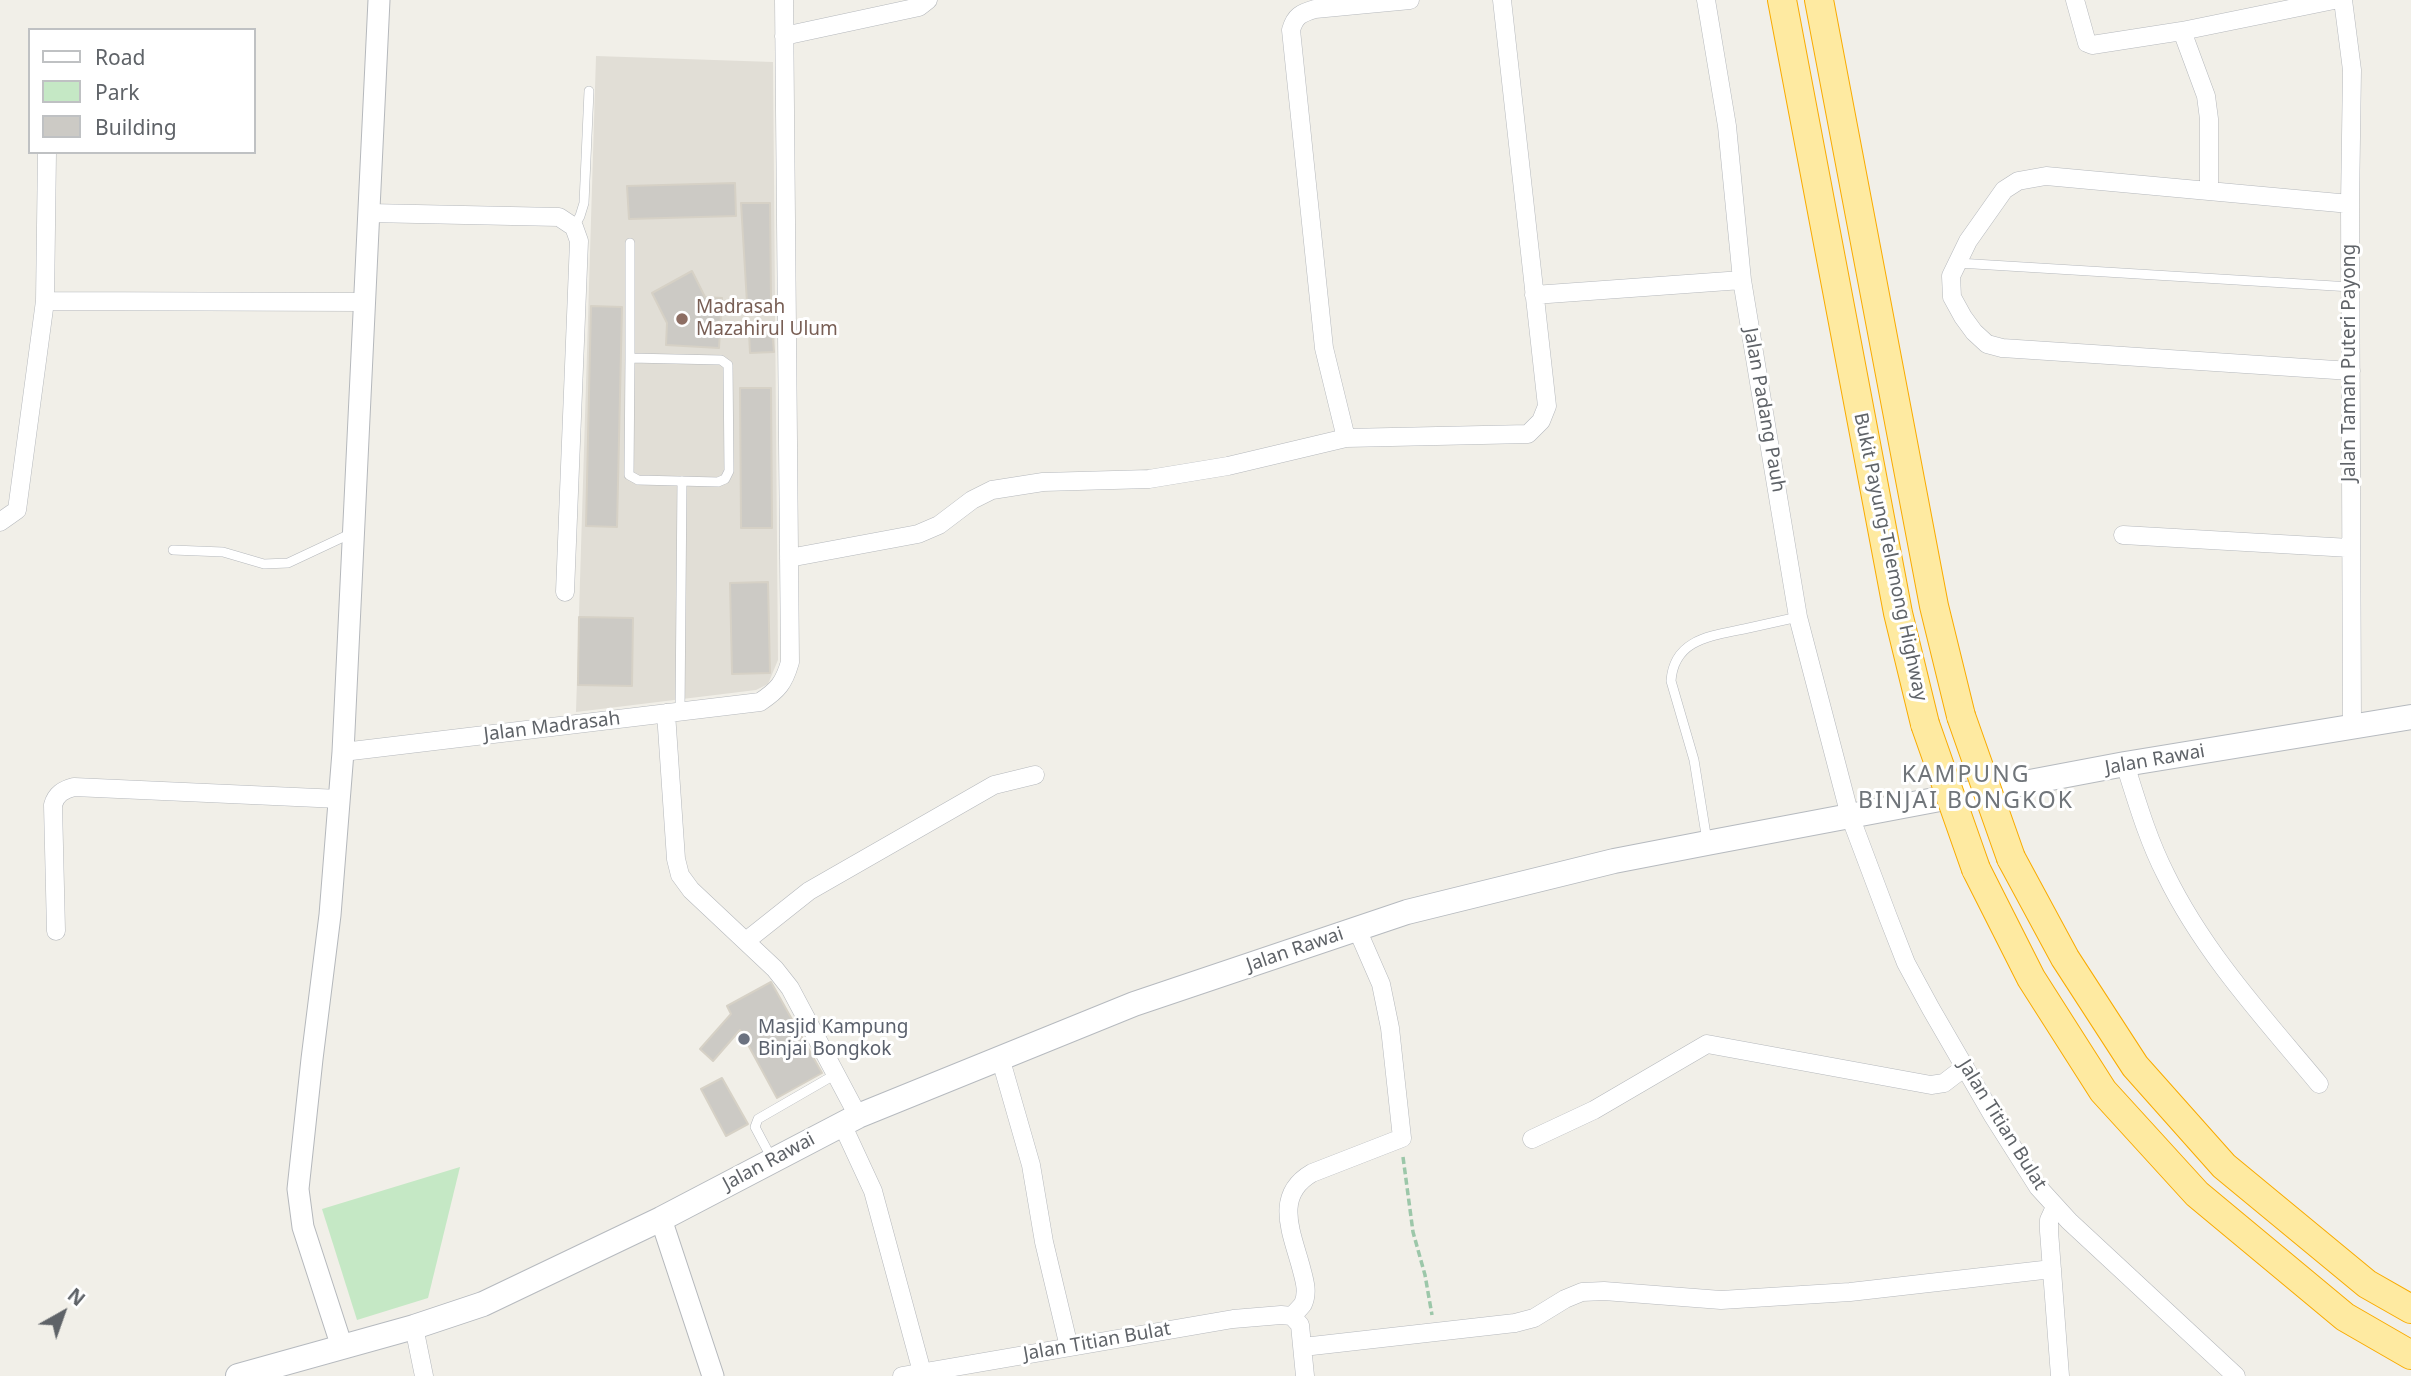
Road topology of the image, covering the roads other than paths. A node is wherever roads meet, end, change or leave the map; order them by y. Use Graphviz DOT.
graph roads {
  1 [pos="379,0"];
  2 [pos="784,0"];
  3 [pos="928,0"];
  4 [pos="1410,0"];
  5 [pos="1502,0"];
  6 [pos="1706,0"];
  7 [pos="1782,0"];
  8 [pos="1819,0"];
  9 [pos="2075,0"];
  10 [pos="2334,0"];
  11 [pos="2343,0"];
  12 [pos="2182,31"];
  13 [pos="784,36"];
  14 [pos="589,91"];
  15 [pos="47,154"];
  16 [pos="2209,191"];
  17 [pos="2350,204"];
  18 [pos="369,213"];
  19 [pos="574,227"];
  20 [pos="630,243"];
  21 [pos="1956,263"];
  22 [pos="1742,280"];
  23 [pos="2351,287"];
  24 [pos="1534,295"];
  25 [pos="45,302"];
  26 [pos="365,302"];
  27 [pos="630,358"];
  28 [pos="2351,371"];
  29 [pos="1346,438"];
  30 [pos="682,481"];
  31 [pos="0,522"];
  32 [pos="355,531"];
  33 [pos="2123,535"];
  34 [pos="2350,548"];
  35 [pos="173,550"];
  36 [pos="789,558"];
  37 [pos="565,592"];
  38 [pos="1798,617"];
  39 [pos="673,712"];
  40 [pos="2411,717"];
  41 [pos="2352,726"];
  42 [pos="343,752"];
  43 [pos="2125,764"];
  44 [pos="1035,775"];
  45 [pos="340,799"];
  46 [pos="1850,816"];
  47 [pos="1707,843"];
  48 [pos="1357,929"];
  49 [pos="56,931"];
  50 [pos="746,941"];
  51 [pos="1000,1057"];
  52 [pos="1965,1067"];
  53 [pos="836,1074"];
  54 [pos="2319,1084"];
  55 [pos="850,1120"];
  56 [pos="1532,1139"];
  57 [pos="773,1160"];
  58 [pos="2054,1207"];
  59 [pos="661,1219"];
  60 [pos="2052,1269"];
  61 [pos="2411,1309"];
  62 [pos="1292,1316"];
  63 [pos="414,1327"];
  64 [pos="342,1347"];
  65 [pos="1069,1347"];
  66 [pos="1303,1347"];
  67 [pos="2411,1354"];
  68 [pos="922,1372"];
  69 [pos="238,1376"];
  70 [pos="424,1376"];
  71 [pos="713,1376"];
  72 [pos="902,1376"];
  73 [pos="1305,1376"];
  74 [pos="2060,1376"];
  75 [pos="2236,1376"];
  1 -- 18 [label="street"];
  2 -- 13 [label="street"];
  3 -- 13 [label="street"];
  4 -- 29 [label="street"];
  5 -- 24 [label="street"];
  6 -- 22 [label="street, Jalan Padang Pauh"];
  7 -- 67 [label="highway, Bukit Payung-Telemong Highway, bridge"];
  8 -- 61 [label="highway, Bukit Payung-Telemong Highway, bridge"];
  9 -- 12 [label="street"];
  10 -- 12 [label="street"];
  11 -- 17 [label="street, Jalan Taman Puteri Payong"];
  12 -- 16 [label="street"];
  13 -- 36 [label="street"];
  14 -- 19 [label="lane"];
  15 -- 25 [label="street"];
  16 -- 17 [label="street"];
  16 -- 21 [label="street"];
  17 -- 23 [label="street, Jalan Taman Puteri Payong"];
  18 -- 19 [label="street"];
  18 -- 26 [label="street"];
  19 -- 37 [label="street"];
  20 -- 27 [label="lane"];
  21 -- 23 [label="lane"];
  21 -- 28 [label="street"];
  22 -- 24 [label="street"];
  22 -- 38 [label="street, Jalan Padang Pauh"];
  23 -- 28 [label="street, Jalan Taman Puteri Payong"];
  24 -- 29 [label="street"];
  25 -- 26 [label="street"];
  25 -- 31 [label="street"];
  26 -- 32 [label="street"];
  27 -- 30 [label="lane"];
  27 -- 30 [label="lane"];
  28 -- 34 [label="street, Jalan Taman Puteri Payong"];
  29 -- 36 [label="street"];
  30 -- 39 [label="lane"];
  32 -- 35 [label="lane"];
  32 -- 42 [label="street"];
  33 -- 34 [label="street"];
  34 -- 41 [label="street, Jalan Taman Puteri Payong"];
  36 -- 39 [label="street, Jalan Madrasah"];
  38 -- 46 [label="street, Jalan Padang Pauh"];
  38 -- 47 [label="lane"];
  39 -- 42 [label="street, Jalan Madrasah"];
  39 -- 50 [label="street"];
  40 -- 41 [label="main road, Jalan Rawai"];
  41 -- 43 [label="main road, Jalan Rawai"];
  42 -- 45 [label="street"];
  43 -- 46 [label="main road, Jalan Rawai"];
  43 -- 54 [label="street"];
  44 -- 50 [label="street"];
  45 -- 49 [label="street"];
  45 -- 64 [label="street"];
  46 -- 47 [label="main road, Jalan Rawai"];
  46 -- 52 [label="street, Jalan Titian Bulat"];
  47 -- 48 [label="main road, Jalan Rawai"];
  48 -- 51 [label="main road, Jalan Rawai"];
  48 -- 62 [label="street"];
  50 -- 53 [label="street"];
  51 -- 55 [label="main road, Jalan Rawai"];
  51 -- 65 [label="street"];
  52 -- 56 [label="street"];
  52 -- 58 [label="street, Jalan Titian Bulat"];
  53 -- 55 [label="street"];
  53 -- 57 [label="lane"];
  55 -- 57 [label="main road, Jalan Rawai"];
  55 -- 68 [label="street"];
  57 -- 59 [label="main road, Jalan Rawai"];
  58 -- 60 [label="street"];
  58 -- 75 [label="street, Jalan Titian Bulat"];
  59 -- 63 [label="main road, Jalan Rawai"];
  59 -- 71 [label="street"];
  60 -- 66 [label="street"];
  60 -- 74 [label="street"];
  62 -- 65 [label="street, Jalan Titian Bulat"];
  62 -- 66 [label="street"];
  63 -- 64 [label="main road, Jalan Rawai"];
  63 -- 70 [label="street"];
  64 -- 69 [label="main road, Jalan Rawai"];
  65 -- 68 [label="street, Jalan Titian Bulat"];
  66 -- 73 [label="street"];
  68 -- 72 [label="street, Jalan Titian Bulat"];
}
